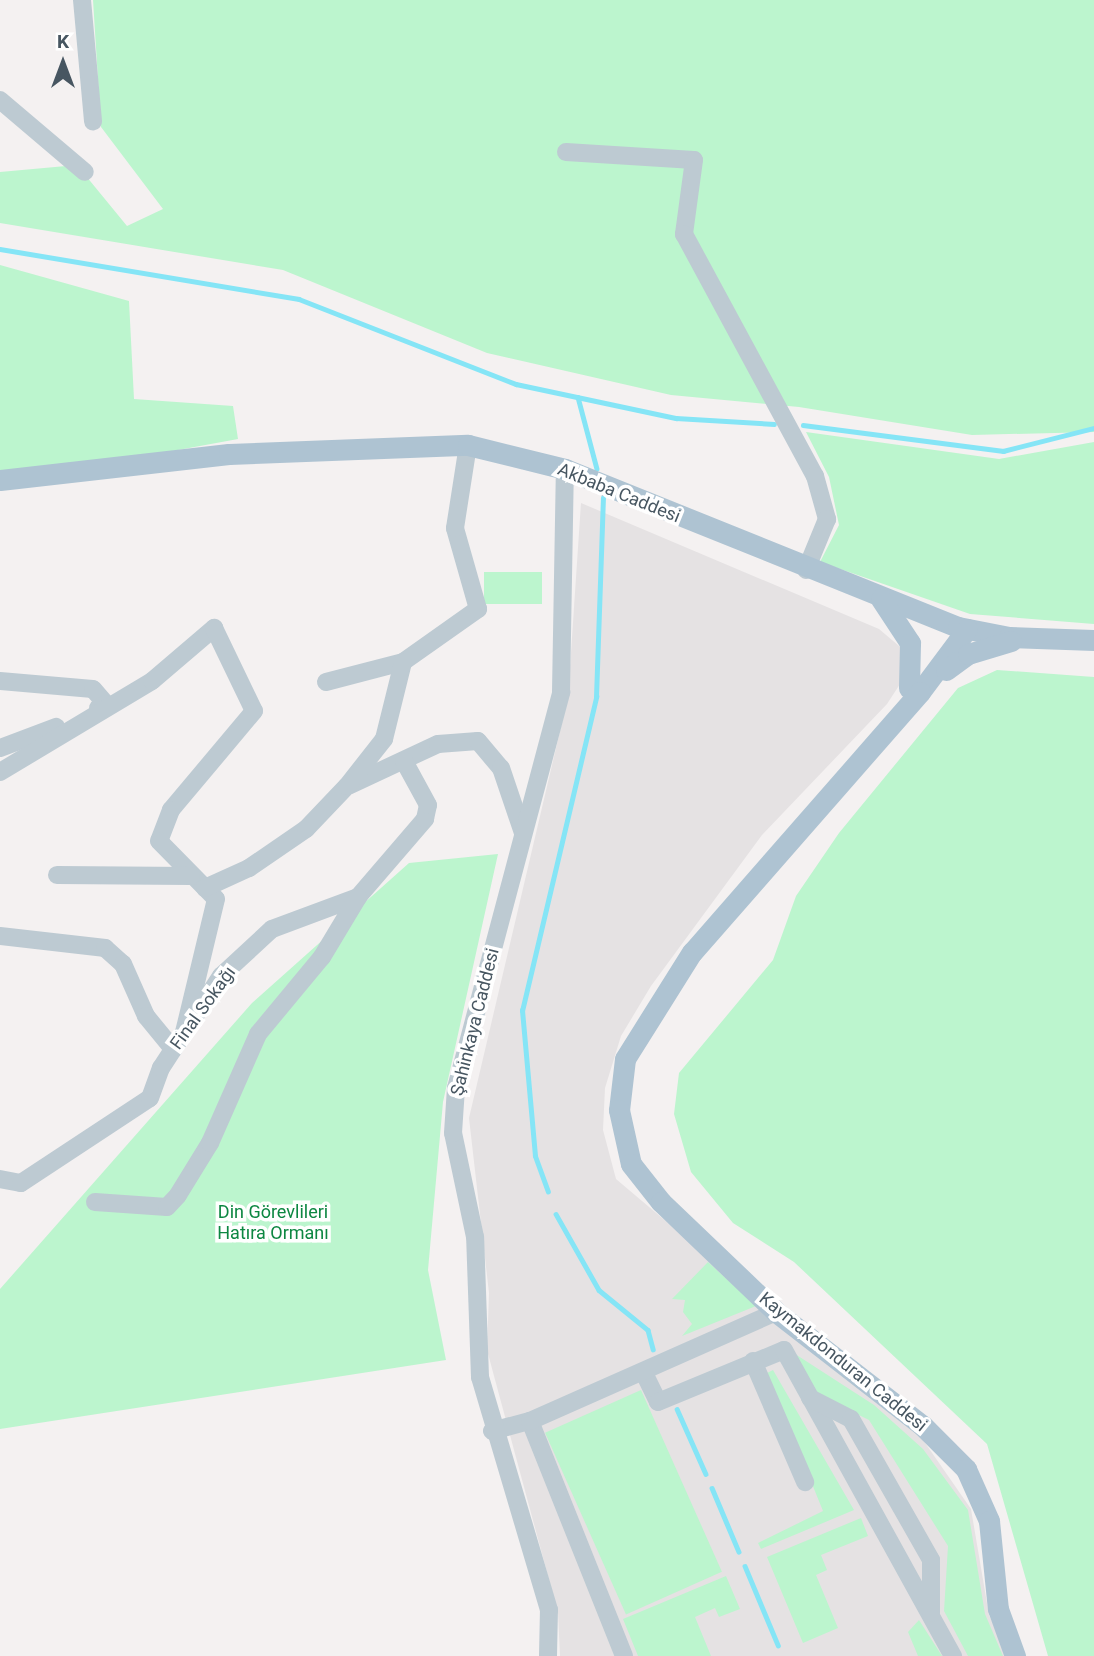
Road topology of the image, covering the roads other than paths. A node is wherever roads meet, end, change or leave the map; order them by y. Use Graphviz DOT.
graph roads {
  1 [pos="82,0"];
  2 [pos="0,100"];
  3 [pos="93,122"];
  4 [pos="566,152"];
  5 [pos="85,172"];
  6 [pos="468,445"];
  7 [pos="565,469"];
  8 [pos="0,480"];
  9 [pos="806,570"];
  10 [pos="880,597"];
  11 [pos="959,626"];
  12 [pos="1021,638"];
  13 [pos="1094,640"];
  14 [pos="402,662"];
  15 [pos="0,681"];
  16 [pos="327,682"];
  17 [pos="915,690"];
  18 [pos="106,704"];
  19 [pos="0,748"];
  20 [pos="404,761"];
  21 [pos="0,772"];
  22 [pos="347,786"];
  23 [pos="524,835"];
  24 [pos="57,874"];
  25 [pos="198,882"];
  26 [pos="358,897"];
  27 [pos="0,936"];
  28 [pos="184,1032"];
  29 [pos="173,1049"];
  30 [pos="4,1185"];
  31 [pos="95,1202"];
  32 [pos="782,1316"];
  33 [pos="674,1360"];
  34 [pos="753,1361"];
  35 [pos="644,1373"];
  36 [pos="682,1391"];
  37 [pos="810,1398"];
  38 [pos="530,1421"];
  39 [pos="492,1431"];
  40 [pos="805,1482"];
  41 [pos="931,1616"];
  42 [pos="548,1656"];
  43 [pos="624,1656"];
  44 [pos="953,1656"];
  45 [pos="1014,1656"];
  1 -- 3 [label="street"];
  2 -- 5 [label="street"];
  4 -- 9 [label="street"];
  6 -- 7 [label="main road, Akbaba Caddesi"];
  6 -- 8 [label="main road, Akbaba Caddesi"];
  6 -- 14 [label="street"];
  7 -- 9 [label="main road, Akbaba Caddesi"];
  7 -- 23 [label="street, Şahinkaya Caddesi"];
  9 -- 10 [label="main road, Akbaba Caddesi"];
  10 -- 11 [label="main road, Akbaba Caddesi"];
  10 -- 17 [label="main road"];
  11 -- 12 [label="main road, Akbaba Caddesi"];
  11 -- 17 [label="main road"];
  12 -- 13 [label="main road, Akbaba Caddesi"];
  12 -- 17 [label="main road"];
  14 -- 16 [label="street"];
  14 -- 22 [label="street"];
  15 -- 18 [label="street"];
  17 -- 32 [label="main road, Kaymakdonduran Caddesi"];
  18 -- 19 [label="street"];
  18 -- 21 [label="street"];
  18 -- 25 [label="street"];
  20 -- 22 [label="street"];
  20 -- 23 [label="street"];
  20 -- 26 [label="street, Final Sokağı"];
  22 -- 25 [label="street"];
  23 -- 39 [label="street, Şahinkaya Caddesi"];
  24 -- 25 [label="street"];
  25 -- 28 [label="street"];
  26 -- 28 [label="street, Final Sokağı"];
  26 -- 31 [label="street"];
  27 -- 29 [label="street"];
  28 -- 29 [label="street, Final Sokağı"];
  29 -- 30 [label="street, Final Sokağı"];
  32 -- 33 [label="street"];
  32 -- 45 [label="main road, Kaymakdonduran Caddesi"];
  33 -- 35 [label="street"];
  33 -- 36 [label="street"];
  34 -- 36 [label="street"];
  34 -- 37 [label="street"];
  34 -- 40 [label="street"];
  35 -- 36 [label="street"];
  35 -- 38 [label="street"];
  37 -- 41 [label="street"];
  37 -- 41 [label="street"];
  38 -- 39 [label="street"];
  38 -- 43 [label="street"];
  39 -- 42 [label="street, Şahinkaya Caddesi"];
  41 -- 44 [label="street"];
}
